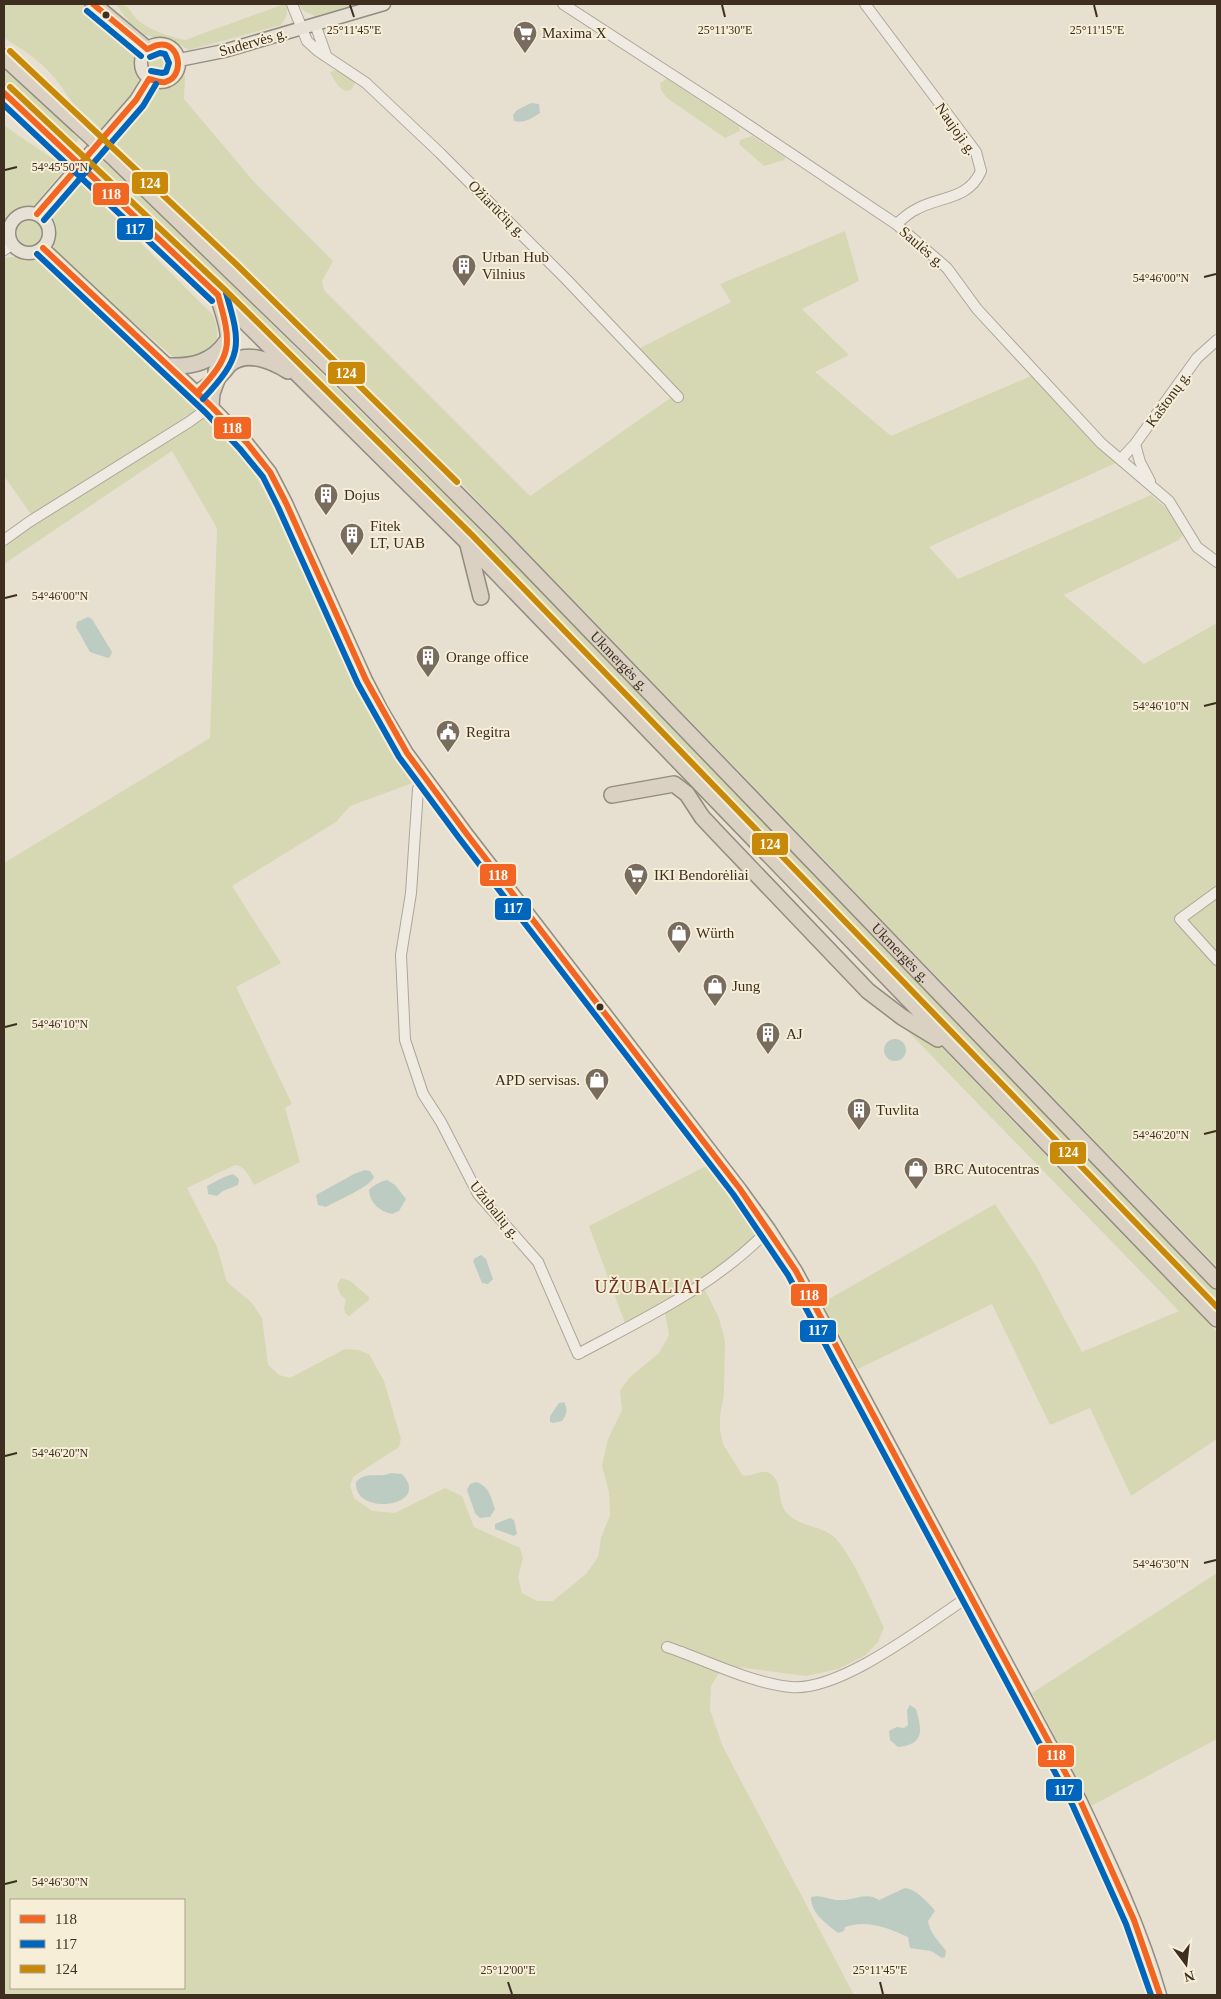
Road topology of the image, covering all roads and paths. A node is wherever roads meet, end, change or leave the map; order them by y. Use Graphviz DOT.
graph roads {
  1 [pos="93,4"];
  2 [pos="292,4"];
  3 [pos="384,4"];
  4 [pos="563,4"];
  5 [pos="865,4"];
  6 [pos="315,24"];
  7 [pos="302,28"];
  8 [pos="147,49"];
  9 [pos="326,55"];
  10 [pos="4,57"];
  11 [pos="179,60"];
  12 [pos="149,78"];
  13 [pos="4,93"];
  14 [pos="37,214"];
  15 [pos="896,224"];
  16 [pos="8,247"];
  17 [pos="43,248"];
  18 [pos="218,295"];
  19 [pos="229,338"];
  20 [pos="1217,340"];
  21 [pos="168,366"];
  22 [pos="218,377"];
  23 [pos="309,384"];
  24 [pos="197,393"];
  25 [pos="678,397"];
  26 [pos="211,406"];
  27 [pos="1136,444"];
  28 [pos="1120,459"];
  29 [pos="1153,486"];
  30 [pos="4,540"];
  31 [pos="466,541"];
  32 [pos="1217,562"];
  33 [pos="481,597"];
  34 [pos="427,782"];
  35 [pos="612,795"];
  36 [pos="1217,892"];
  37 [pos="1217,960"];
  38 [pos="984,1077"];
  39 [pos="769,1229"];
  40 [pos="1217,1281"];
  41 [pos="1217,1319"];
  42 [pos="971,1595"];
  43 [pos="668,1647"];
  44 [pos="1160,1995"];
  1 -- 8 [label="highway"];
  2 -- 7 [label="street, Ožiarūčių g."];
  3 -- 6 [label="main road, Sudervės g."];
  4 -- 15 [label="street, Saulės g."];
  5 -- 15 [label="street, Naujoji g."];
  6 -- 7 [label="main road, Sudervės g."];
  6 -- 9 [label="street"];
  7 -- 9 [label="street, Ožiarūčių g."];
  7 -- 11 [label="main road, Sudervės g."];
  8 -- 11 [label="main road"];
  8 -- 12 [label="main road"];
  9 -- 25 [label="street, Ožiarūčių g."];
  10 -- 40 [label="highway, Ukmergės g., bridge"];
  11 -- 12 [label="main road"];
  12 -- 14 [label="main road"];
  13 -- 18 [label="highway, Ukmergės g., bridge"];
  14 -- 16 [label="main road"];
  14 -- 17 [label="main road"];
  15 -- 28 [label="street, Saulės g."];
  16 -- 17 [label="main road"];
  17 -- 21 [label="main road"];
  18 -- 19 [label="highway"];
  18 -- 23 [label="highway, Ukmergės g."];
  19 -- 21 [label="highway"];
  19 -- 24 [label="highway"];
  20 -- 27 [label="street, Kaštonų g."];
  21 -- 24 [label="main road"];
  22 -- 23 [label="highway"];
  22 -- 24 [label="highway"];
  22 -- 26 [label="highway"];
  23 -- 31 [label="highway, Ukmergės g."];
  24 -- 26 [label="main road"];
  26 -- 30 [label="street"];
  26 -- 34 [label="main road"];
  27 -- 28 [label="street, Kaštonų g."];
  27 -- 29 [label="street"];
  28 -- 29 [label="street, Saulės g."];
  29 -- 32 [label="street, Saulės g."];
  31 -- 33 [label="highway"];
  31 -- 38 [label="highway, Ukmergės g."];
  34 -- 39 [label="main road"];
  34 -- 39 [label="street, Užubalių g."];
  35 -- 38 [label="highway"];
  36 -- 37 [label="street"];
  38 -- 41 [label="highway, Ukmergės g."];
  39 -- 42 [label="main road"];
  42 -- 43 [label="street"];
  42 -- 44 [label="main road"];
}
